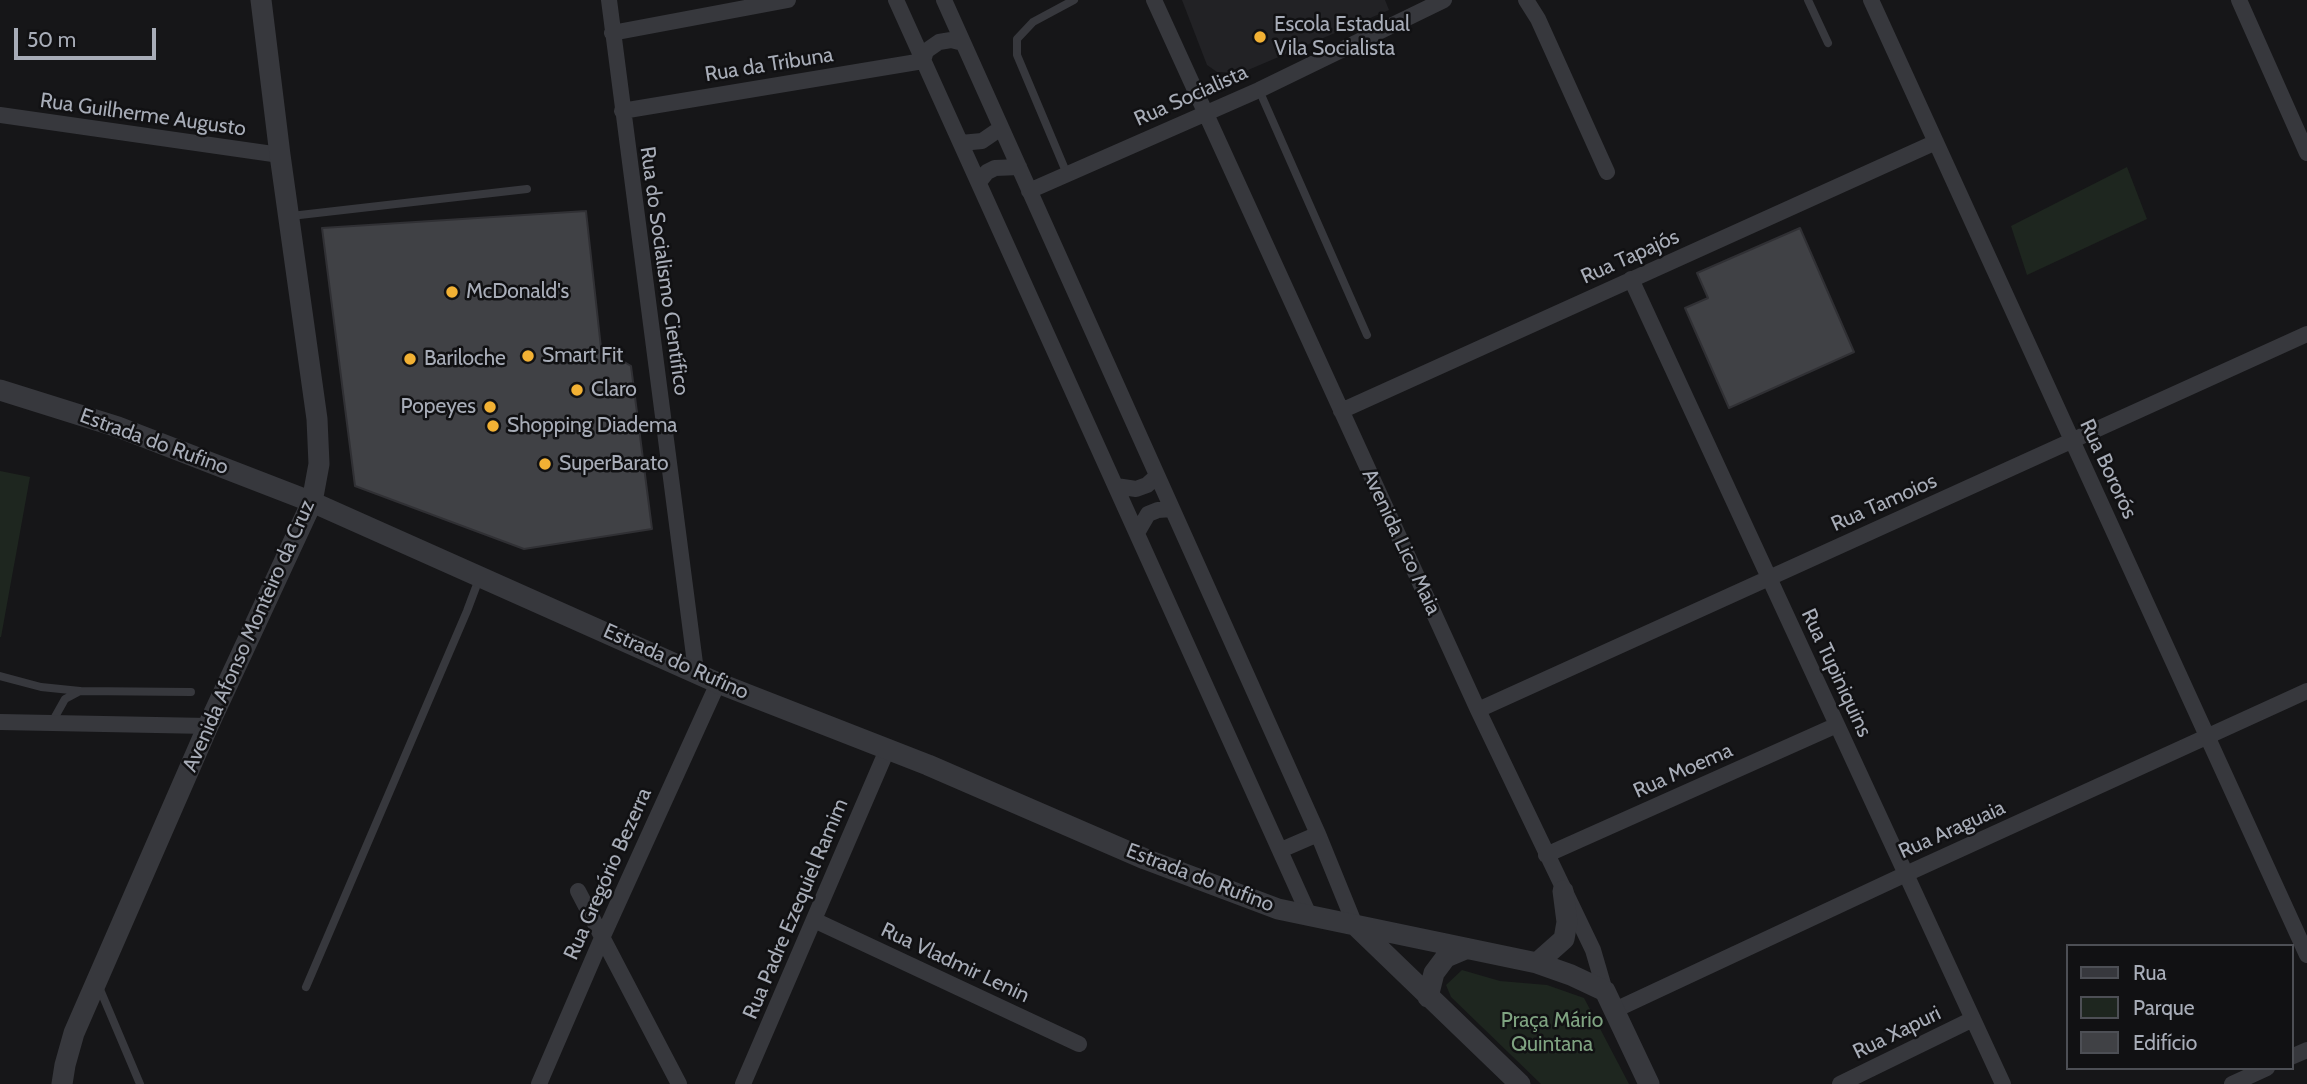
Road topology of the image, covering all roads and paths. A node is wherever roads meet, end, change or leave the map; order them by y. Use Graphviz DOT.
graph roads {
  1 [pos="261,0"];
  2 [pos="609,0"];
  3 [pos="788,0"];
  4 [pos="896,0"];
  5 [pos="944,0"];
  6 [pos="1074,0"];
  7 [pos="1154,0"];
  8 [pos="1444,0"];
  9 [pos="1526,0"];
  10 [pos="1808,0"];
  11 [pos="1871,0"];
  12 [pos="2242,1"];
  13 [pos="612,33"];
  14 [pos="963,43"];
  15 [pos="1828,43"];
  16 [pos="923,61"];
  17 [pos="1259,90"];
  18 [pos="622,111"];
  19 [pos="1205,112"];
  20 [pos="0,115"];
  21 [pos="1001,128"];
  22 [pos="1936,142"];
  23 [pos="961,143"];
  24 [pos="2307,153"];
  25 [pos="280,155"];
  26 [pos="1019,167"];
  27 [pos="1607,172"];
  28 [pos="1067,174"];
  29 [pos="978,182"];
  30 [pos="527,189"];
  31 [pos="1030,191"];
  32 [pos="288,217"];
  33 [pos="1631,279"];
  34 [pos="2307,334"];
  35 [pos="1367,335"];
  36 [pos="0,390"];
  37 [pos="1341,411"];
  38 [pos="2072,440"];
  39 [pos="1157,476"];
  40 [pos="1116,486"];
  41 [pos="312,502"];
  42 [pos="1172,509"];
  43 [pos="1137,533"];
  44 [pos="480,576"];
  45 [pos="1769,578"];
  46 [pos="696,671"];
  47 [pos="0,676"];
  48 [pos="718,682"];
  49 [pos="80,691"];
  50 [pos="2307,691"];
  51 [pos="191,692"];
  52 [pos="1478,710"];
  53 [pos="0,722"];
  54 [pos="51,724"];
  55 [pos="1837,725"];
  56 [pos="208,726"];
  57 [pos="2207,737"];
  58 [pos="887,750"];
  59 [pos="1318,834"];
  60 [pos="1281,850"];
  61 [pos="1546,855"];
  62 [pos="1906,874"];
  63 [pos="578,891"];
  64 [pos="1563,891"];
  65 [pos="1309,915"];
  66 [pos="814,920"];
  67 [pos="1355,925"];
  68 [pos="602,937"];
  69 [pos="1465,948"];
  70 [pos="2307,955"];
  71 [pos="1536,963"];
  72 [pos="96,981"];
  73 [pos="306,987"];
  74 [pos="1428,997"];
  75 [pos="1610,1001"];
  76 [pos="1973,1019"];
  77 [pos="1080,1044"];
  78 [pos="2263,1070"];
  79 [pos="749,1082"];
  80 [pos="62,1084"];
  81 [pos="140,1084"];
  82 [pos="539,1084"];
  83 [pos="679,1084"];
  84 [pos="1520,1084"];
  85 [pos="1649,1084"];
  86 [pos="1840,1084"];
  87 [pos="2003,1084"];
  88 [pos="2232,1084"];
  1 -- 25 [label="street, Avenida Afonso Monteiro da Cruz"];
  2 -- 13 [label="street, Rua do Socialismo Científico"];
  3 -- 13 [label="street"];
  4 -- 16 [label="street"];
  5 -- 14 [label="street"];
  6 -- 28 [label="lane"];
  7 -- 19 [label="street, Avenida Lico Maia"];
  8 -- 17 [label="street, Rua Socialista"];
  9 -- 27 [label="street"];
  10 -- 15 [label="lane"];
  11 -- 22 [label="street, Rua Bororós"];
  12 -- 24 [label="street"];
  13 -- 18 [label="street, Rua do Socialismo Científico"];
  14 -- 16 [label="street"];
  14 -- 21 [label="street"];
  16 -- 18 [label="street, Rua da Tribuna"];
  16 -- 23 [label="street"];
  17 -- 19 [label="street, Rua Socialista"];
  17 -- 35 [label="lane"];
  18 -- 46 [label="street, Rua do Socialismo Científico"];
  19 -- 28 [label="street, Rua Socialista"];
  19 -- 37 [label="street, Avenida Lico Maia"];
  20 -- 25 [label="street, Rua Guilherme Augusto"];
  21 -- 23 [label="street"];
  21 -- 26 [label="street"];
  22 -- 33 [label="street, Rua Tapajós"];
  22 -- 38 [label="street, Rua Bororós"];
  23 -- 29 [label="street"];
  25 -- 32 [label="street, Avenida Afonso Monteiro da Cruz"];
  26 -- 29 [label="street"];
  26 -- 31 [label="street"];
  28 -- 31 [label="street, Rua Socialista"];
  29 -- 40 [label="street"];
  30 -- 32 [label="lane"];
  31 -- 39 [label="street"];
  32 -- 41 [label="street, Avenida Afonso Monteiro da Cruz"];
  33 -- 37 [label="street, Rua Tapajós"];
  33 -- 45 [label="street, Rua Tupiniquins"];
  34 -- 38 [label="street, Rua Tamoios"];
  36 -- 41 [label="street, Estrada do Rufino"];
  37 -- 52 [label="street, Avenida Lico Maia"];
  38 -- 45 [label="street, Rua Tamoios"];
  38 -- 57 [label="street, Rua Bororós"];
  39 -- 40 [label="street"];
  39 -- 42 [label="street"];
  40 -- 43 [label="street"];
  41 -- 44 [label="street, Estrada do Rufino"];
  41 -- 56 [label="street, Avenida Afonso Monteiro da Cruz"];
  42 -- 43 [label="street"];
  42 -- 59 [label="street"];
  43 -- 60 [label="street"];
  44 -- 46 [label="street, Estrada do Rufino"];
  44 -- 73 [label="lane"];
  45 -- 52 [label="street, Rua Tamoios"];
  45 -- 55 [label="street, Rua Tupiniquins"];
  46 -- 48 [label="street, Estrada do Rufino"];
  47 -- 49 [label="lane"];
  48 -- 58 [label="street, Estrada do Rufino"];
  48 -- 68 [label="street, Rua Gregório Bezerra"];
  49 -- 51 [label="lane"];
  49 -- 54 [label="lane"];
  50 -- 57 [label="street, Rua Araguaia"];
  52 -- 61 [label="street, Avenida Lico Maia"];
  53 -- 54 [label="street"];
  54 -- 56 [label="street"];
  55 -- 61 [label="street, Rua Moema"];
  55 -- 62 [label="street, Rua Tupiniquins"];
  56 -- 72 [label="street, Avenida Afonso Monteiro da Cruz"];
  57 -- 62 [label="street, Rua Araguaia"];
  57 -- 70 [label="street, Rua Bororós"];
  58 -- 65 [label="street, Estrada do Rufino"];
  58 -- 66 [label="street, Rua Padre Ezequiel Ramim"];
  59 -- 60 [label="street"];
  59 -- 67 [label="street"];
  60 -- 65 [label="street"];
  61 -- 64 [label="street, Avenida Lico Maia"];
  62 -- 75 [label="street, Rua Araguaia"];
  62 -- 76 [label="street, Rua Tupiniquins"];
  63 -- 68 [label="street"];
  64 -- 71 [label="street"];
  64 -- 75 [label="street, Avenida Lico Maia"];
  65 -- 67 [label="street, Estrada do Rufino"];
  66 -- 77 [label="street, Rua Vladmir Lenin"];
  66 -- 79 [label="street, Rua Padre Ezequiel Ramim"];
  67 -- 69 [label="street, Estrada do Rufino"];
  67 -- 74 [label="street"];
  68 -- 82 [label="street, Rua Gregório Bezerra"];
  68 -- 83 [label="street"];
  69 -- 71 [label="street, Estrada do Rufino"];
  69 -- 74 [label="street"];
  71 -- 75 [label="street, Estrada do Rufino"];
  72 -- 80 [label="street, Avenida Afonso Monteiro da Cruz"];
  72 -- 81 [label="lane"];
  74 -- 84 [label="street"];
  75 -- 85 [label="street, Avenida Lico Maia"];
  76 -- 86 [label="street, Rua Xapuri"];
  76 -- 87 [label="street, Rua Tupiniquins"];
  78 -- 88 [label="street"];
}
